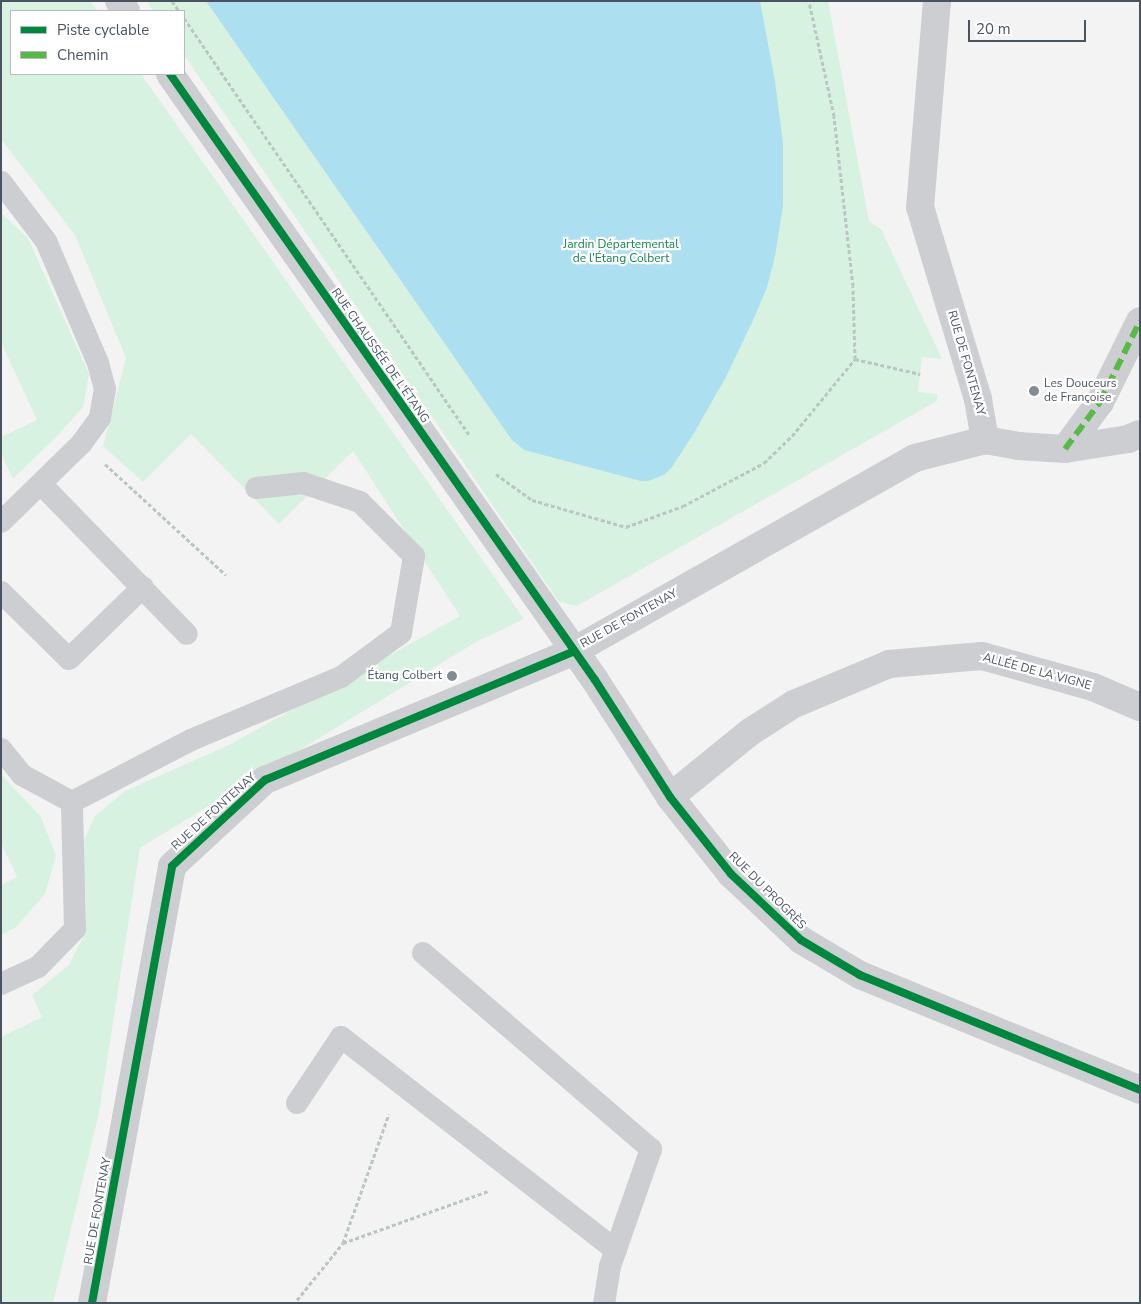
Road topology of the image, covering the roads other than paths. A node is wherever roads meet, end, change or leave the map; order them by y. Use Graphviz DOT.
graph roads {
  1 [pos="937,1"];
  2 [pos="171,75"];
  3 [pos="1,182"];
  4 [pos="1140,321"];
  5 [pos="1140,434"];
  6 [pos="985,440"];
  7 [pos="1065,449"];
  8 [pos="41,484"];
  9 [pos="256,488"];
  10 [pos="1,522"];
  11 [pos="143,587"];
  12 [pos="1,592"];
  13 [pos="187,634"];
  14 [pos="572,652"];
  15 [pos="1140,707"];
  16 [pos="1,749"];
  17 [pos="670,797"];
  18 [pos="72,802"];
  19 [pos="423,954"];
  20 [pos="1,984"];
  21 [pos="1140,1090"];
  22 [pos="297,1103"];
  23 [pos="616,1250"];
  24 [pos="92,1303"];
  25 [pos="604,1303"];
  1 -- 6 [label="street, RUE DE FONTENAY"];
  2 -- 14 [label="street, RUE CHAUSSÉE DE L'ÉTANG"];
  3 -- 8 [label="lane"];
  4 -- 7 [label="street"];
  5 -- 7 [label="street"];
  6 -- 7 [label="street"];
  6 -- 14 [label="street, RUE DE FONTENAY"];
  8 -- 10 [label="lane"];
  8 -- 11 [label="lane"];
  9 -- 18 [label="lane"];
  11 -- 12 [label="lane"];
  11 -- 13 [label="lane"];
  14 -- 17 [label="street, RUE DU PROGRÈS"];
  14 -- 24 [label="street, RUE DE FONTENAY"];
  15 -- 17 [label="street, ALLÉE DE LA VIGNE"];
  16 -- 18 [label="lane"];
  17 -- 21 [label="street, RUE DU PROGRÈS"];
  18 -- 20 [label="lane"];
  19 -- 23 [label="lane"];
  22 -- 23 [label="lane"];
  23 -- 25 [label="lane"];
}
